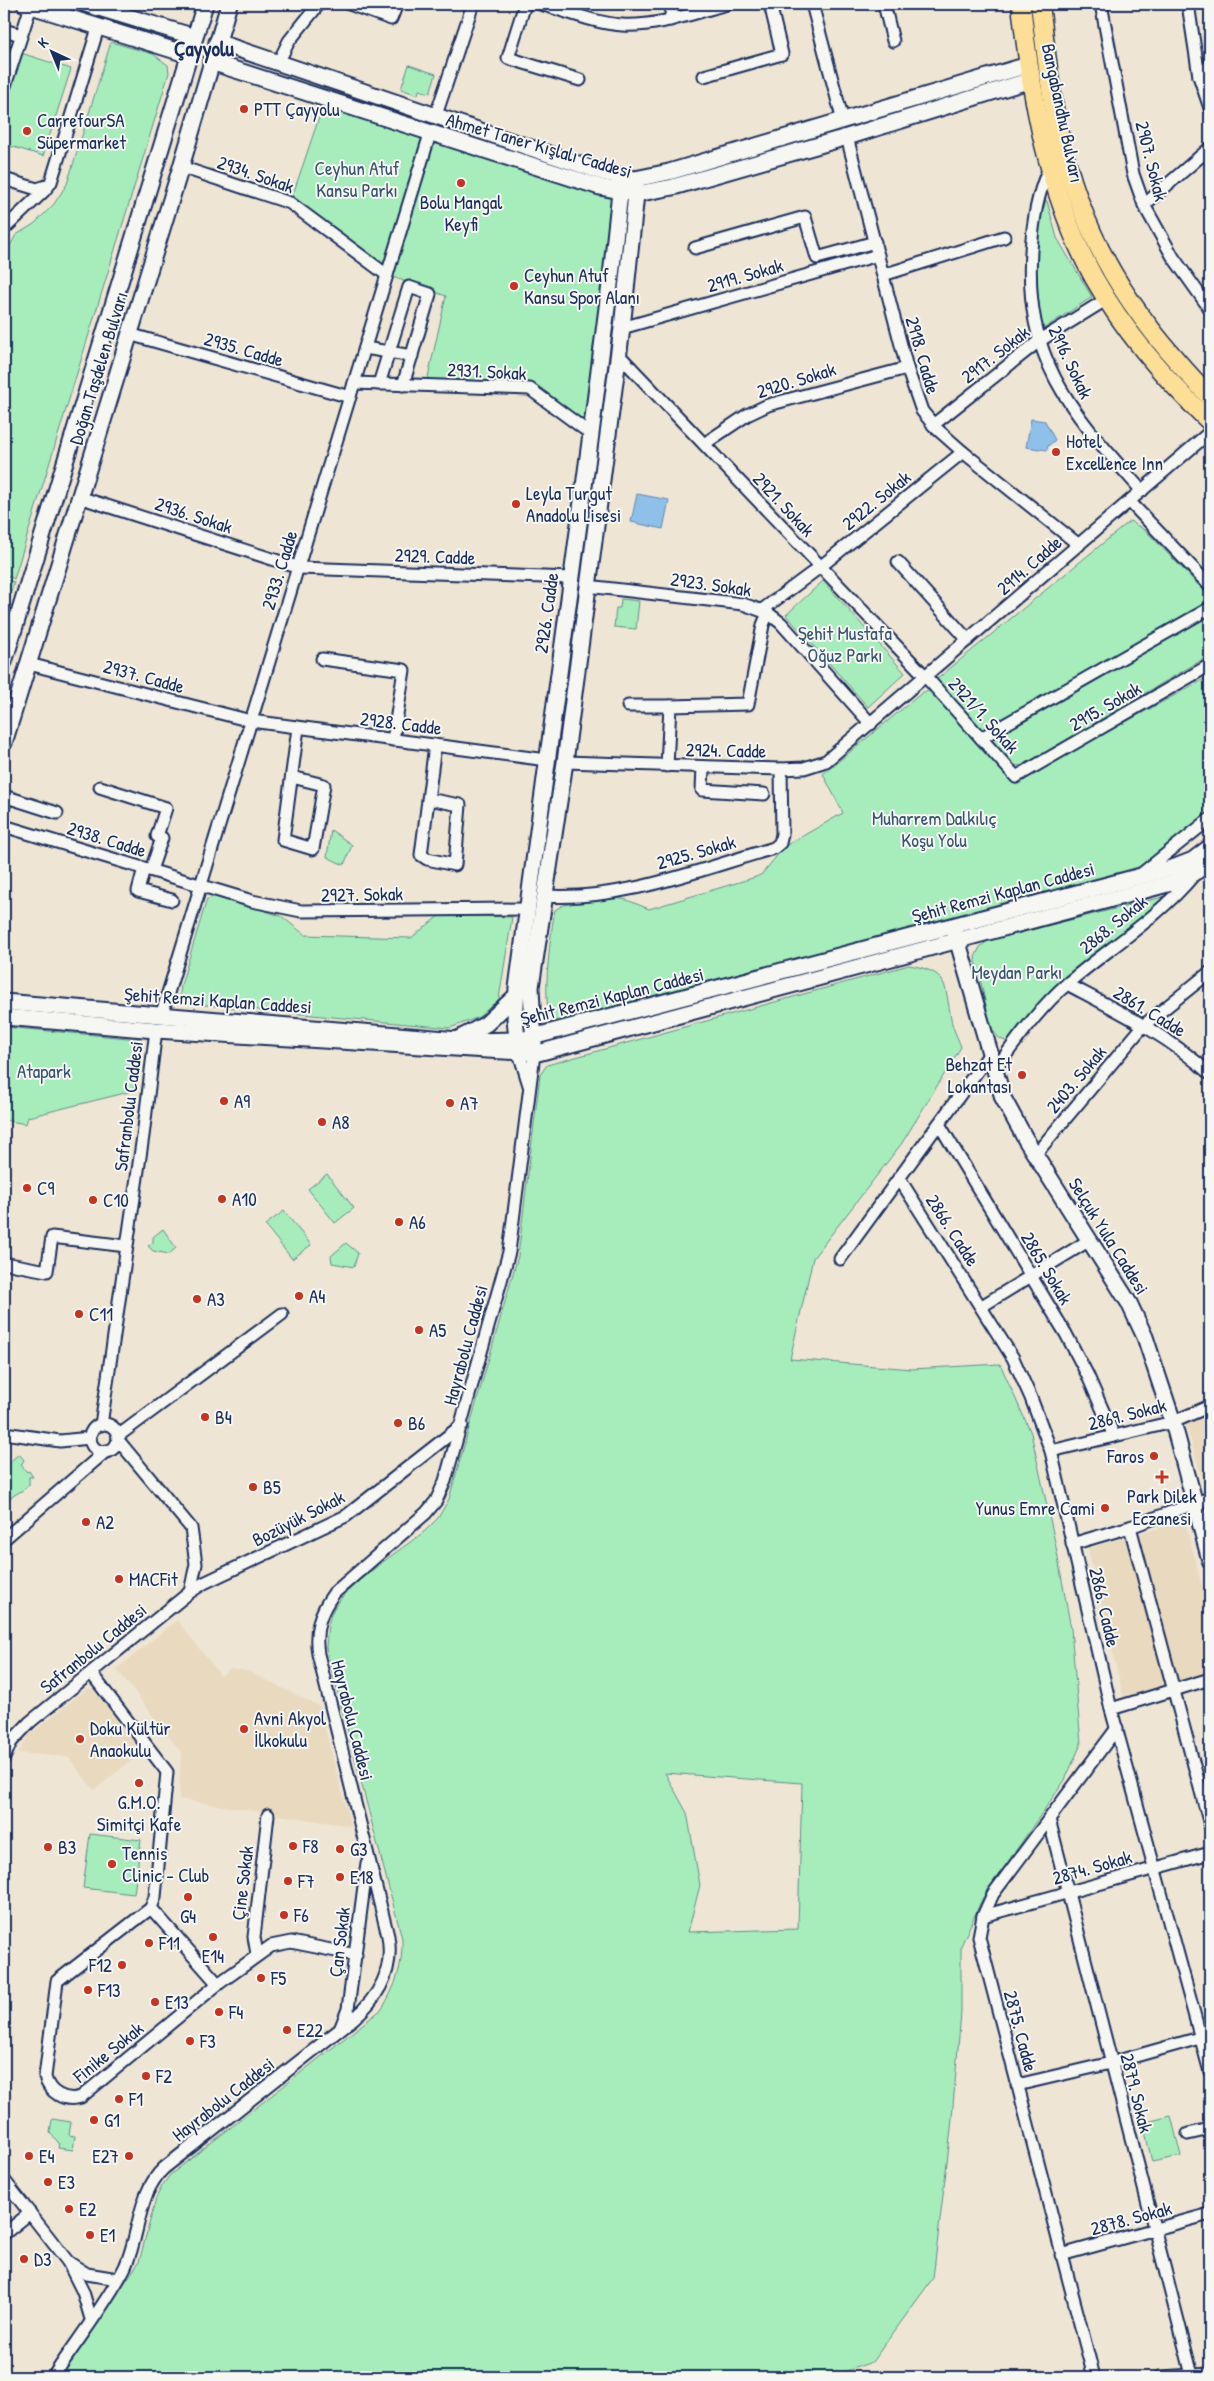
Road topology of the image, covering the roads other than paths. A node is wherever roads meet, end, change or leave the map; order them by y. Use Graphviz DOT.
graph roads {
  1 [pos="30,4"];
  2 [pos="86,4"];
  3 [pos="204,4"];
  4 [pos="229,4"];
  5 [pos="319,4"];
  6 [pos="349,4"];
  7 [pos="397,4"];
  8 [pos="473,4"];
  9 [pos="525,4"];
  10 [pos="540,4"];
  11 [pos="673,4"];
  12 [pos="727,4"];
  13 [pos="770,4"];
  14 [pos="812,4"];
  15 [pos="884,4"];
  16 [pos="1022,4"];
  17 [pos="1040,4"];
  18 [pos="1101,4"];
  19 [pos="1188,4"];
  20 [pos="104,9"];
  21 [pos="670,20"];
  22 [pos="98,28"];
  23 [pos="4,30"];
  24 [pos="22,35"];
  25 [pos="194,37"];
  26 [pos="893,41"];
  27 [pos="217,42"];
  28 [pos="189,55"];
  29 [pos="210,62"];
  30 [pos="278,63"];
  31 [pos="1210,64"];
  32 [pos="1048,67"];
  33 [pos="1029,73"];
  34 [pos="704,76"];
  35 [pos="1199,76"];
  36 [pos="580,80"];
  37 [pos="4,89"];
  38 [pos="1210,108"];
  39 [pos="436,115"];
  40 [pos="843,121"];
  41 [pos="430,134"];
  42 [pos="848,137"];
  43 [pos="1210,148"];
  44 [pos="1050,166"];
  45 [pos="182,167"];
  46 [pos="4,179"];
  47 [pos="620,184"];
  48 [pos="49,185"];
  49 [pos="636,186"];
  50 [pos="1144,205"];
  51 [pos="4,230"];
  52 [pos="1004,236"];
  53 [pos="875,242"];
  54 [pos="695,248"];
  55 [pos="878,255"];
  56 [pos="388,275"];
  57 [pos="884,275"];
  58 [pos="1107,299"];
  59 [pos="1210,309"];
  60 [pos="622,328"];
  61 [pos="129,334"];
  62 [pos="1039,341"];
  63 [pos="365,348"];
  64 [pos="389,352"];
  65 [pos="618,354"];
  66 [pos="412,356"];
  67 [pos="907,368"];
  68 [pos="354,382"];
  69 [pos="379,384"];
  70 [pos="403,385"];
  71 [pos="1209,393"];
  72 [pos="350,397"];
  73 [pos="1210,422"];
  74 [pos="933,426"];
  75 [pos="1210,432"];
  76 [pos="591,434"];
  77 [pos="704,444"];
  78 [pos="963,452"];
  79 [pos="1142,491"];
  80 [pos="79,497"];
  81 [pos="1130,502"];
  82 [pos="1079,545"];
  83 [pos="898,562"];
  84 [pos="298,567"];
  85 [pos="820,567"];
  86 [pos="572,578"];
  87 [pos="587,586"];
  88 [pos="1210,586"];
  89 [pos="1210,608"];
  90 [pos="765,612"];
  91 [pos="968,640"];
  92 [pos="322,659"];
  93 [pos="4,662"];
  94 [pos="29,664"];
  95 [pos="1210,665"];
  96 [pos="926,677"];
  97 [pos="628,706"];
  98 [pos="670,706"];
  99 [pos="251,721"];
  100 [pos="871,724"];
  101 [pos="298,728"];
  102 [pos="981,738"];
  103 [pos="393,740"];
  104 [pos="4,743"];
  105 [pos="435,745"];
  106 [pos="547,760"];
  107 [pos="565,762"];
  108 [pos="667,766"];
  109 [pos="703,767"];
  110 [pos="781,769"];
  111 [pos="292,776"];
  112 [pos="1016,777"];
  113 [pos="100,787"];
  114 [pos="764,794"];
  115 [pos="428,799"];
  116 [pos="4,806"];
  117 [pos="57,813"];
  118 [pos="1210,819"];
  119 [pos="4,826"];
  120 [pos="1210,847"];
  121 [pos="1210,860"];
  122 [pos="148,869"];
  123 [pos="1197,871"];
  124 [pos="1139,876"];
  125 [pos="201,885"];
  126 [pos="546,896"];
  127 [pos="172,900"];
  128 [pos="526,909"];
  129 [pos="955,934"];
  130 [pos="1210,972"];
  131 [pos="1067,984"];
  132 [pos="516,996"];
  133 [pos="4,1002"];
  134 [pos="4,1017"];
  135 [pos="158,1023"];
  136 [pos="1144,1025"];
  137 [pos="534,1038"];
  138 [pos="456,1039"];
  139 [pos="518,1047"];
  140 [pos="534,1054"];
  141 [pos="989,1055"];
  142 [pos="994,1071"];
  143 [pos="1210,1074"];
  144 [pos="531,1091"];
  145 [pos="939,1124"];
  146 [pos="1035,1155"];
  147 [pos="900,1178"];
  148 [pos="1088,1241"];
  149 [pos="126,1246"];
  150 [pos="840,1259"];
  151 [pos="4,1263"];
  152 [pos="1032,1277"];
  153 [pos="982,1306"];
  154 [pos="282,1314"];
  155 [pos="1210,1406"];
  156 [pos="1173,1422"];
  157 [pos="101,1425"];
  158 [pos="462,1425"];
  159 [pos="4,1434"];
  160 [pos="1114,1436"];
  161 [pos="90,1438"];
  162 [pos="118,1438"];
  163 [pos="106,1452"];
  164 [pos="1051,1452"];
  165 [pos="1210,1498"];
  166 [pos="1195,1504"];
  167 [pos="1130,1527"];
  168 [pos="4,1539"];
  169 [pos="1072,1544"];
  170 [pos="1210,1560"];
  171 [pos="190,1592"];
  172 [pos="92,1673"];
  173 [pos="1210,1679"];
  174 [pos="1173,1690"];
  175 [pos="1111,1709"];
  176 [pos="1117,1728"];
  177 [pos="4,1755"];
  178 [pos="268,1815"];
  179 [pos="1049,1819"];
  180 [pos="1210,1825"];
  181 [pos="1210,1853"];
  182 [pos="368,1854"];
  183 [pos="1154,1868"];
  184 [pos="1068,1892"];
  185 [pos="151,1908"];
  186 [pos="983,1916"];
  187 [pos="257,1954"];
  188 [pos="356,1955"];
  189 [pos="218,1984"];
  190 [pos="338,2032"];
  191 [pos="1206,2036"];
  192 [pos="1111,2063"];
  193 [pos="1210,2072"];
  194 [pos="1017,2085"];
  195 [pos="1210,2128"];
  196 [pos="1188,2134"];
  197 [pos="4,2180"];
  198 [pos="30,2213"];
  199 [pos="1210,2214"];
  200 [pos="1154,2230"];
  201 [pos="4,2234"];
  202 [pos="1061,2255"];
  203 [pos="68,2262"];
  204 [pos="118,2278"];
  205 [pos="91,2318"];
  206 [pos="1210,2374"];
  207 [pos="1192,2375"];
  208 [pos="53,2377"];
  209 [pos="1094,2377"];
  210 [pos="1160,2377"];
  1 -- 22 [label="street"];
  1 -- 24 [label="street"];
  2 -- 20 [label="street"];
  3 -- 25 [label="street, Doğan Taşdelen Bulvarı"];
  4 -- 27 [label="street, Doğan Taşdelen Bulvarı"];
  5 -- 30 [label="street"];
  6 -- 7 [label="street"];
  8 -- 39 [label="street"];
  9 -- 36 [label="street"];
  10 -- 21 [label="street"];
  11 -- 21 [label="street"];
  12 -- 21 [label="street"];
  13 -- 34 [label="street"];
  14 -- 40 [label="street"];
  15 -- 26 [label="street"];
  16 -- 33 [label="main road, Bangabandhu Bulvarı"];
  17 -- 32 [label="main road, Bangabandhu Bulvarı"];
  18 -- 50 [label="street, 2907. Sokak"];
  19 -- 35 [label="street"];
  20 -- 22 [label="street"];
  20 -- 25 [label="street"];
  22 -- 28 [label="street"];
  22 -- 48 [label="street"];
  23 -- 24 [label="street"];
  24 -- 37 [label="street"];
  25 -- 28 [label="street, Doğan Taşdelen Bulvarı"];
  27 -- 29 [label="street, Doğan Taşdelen Bulvarı"];
  27 -- 30 [label="street, Ahmet Taner Kışlalı Caddesi"];
  28 -- 93 [label="street, Doğan Taşdelen Bulvarı"];
  29 -- 41 [label="street, Ahmet Taner Kışlalı Caddesi"];
  29 -- 45 [label="street, Doğan Taşdelen Bulvarı"];
  30 -- 39 [label="street, Ahmet Taner Kışlalı Caddesi"];
  31 -- 35 [label="street"];
  32 -- 33 [label="main road"];
  32 -- 71 [label="main road, Bangabandhu Bulvarı"];
  33 -- 40 [label="street, Ahmet Taner Kışlalı Caddesi"];
  33 -- 42 [label="street, Ahmet Taner Kışlalı Caddesi"];
  33 -- 44 [label="main road, Bangabandhu Bulvarı"];
  35 -- 38 [label="street"];
  39 -- 41 [label="street"];
  39 -- 47 [label="street, Ahmet Taner Kışlalı Caddesi"];
  40 -- 42 [label="street"];
  40 -- 49 [label="street, Ahmet Taner Kışlalı Caddesi"];
  41 -- 47 [label="street, Ahmet Taner Kışlalı Caddesi"];
  41 -- 56 [label="street, 2933. Cadde"];
  42 -- 49 [label="street, Ahmet Taner Kışlalı Caddesi"];
  42 -- 53 [label="street, 2918. Cadde"];
  43 -- 50 [label="street"];
  44 -- 58 [label="main road, Bangabandhu Bulvarı"];
  44 -- 62 [label="street, 2916. Sokak"];
  45 -- 56 [label="street, 2934. Sokak"];
  45 -- 61 [label="street, Doğan Taşdelen Bulvarı"];
  46 -- 48 [label="street"];
  47 -- 49 [label="street, Ahmet Taner Kışlalı Caddesi"];
  47 -- 76 [label="street, 2926. Cadde"];
  48 -- 51 [label="street"];
  49 -- 60 [label="street, 2926. Cadde"];
  50 -- 59 [label="street, 2907. Sokak"];
  52 -- 57 [label="street"];
  53 -- 54 [label="street"];
  53 -- 55 [label="street, 2918. Cadde"];
  55 -- 57 [label="street, 2918. Cadde"];
  55 -- 60 [label="street, 2919. Sokak"];
  56 -- 63 [label="street, 2933. Cadde"];
  57 -- 67 [label="street, 2918. Cadde"];
  58 -- 62 [label="street, 2917. Sokak"];
  58 -- 73 [label="main road, Bangabandhu Bulvarı"];
  60 -- 65 [label="street, 2926. Cadde"];
  61 -- 72 [label="street, 2935. Cadde"];
  61 -- 80 [label="street, Doğan Taşdelen Bulvarı"];
  62 -- 74 [label="street, 2917. Sokak"];
  62 -- 79 [label="street, 2916. Sokak"];
  63 -- 64 [label="street"];
  63 -- 68 [label="street, 2933. Cadde"];
  64 -- 66 [label="street"];
  64 -- 66 [label="street"];
  64 -- 69 [label="street"];
  65 -- 77 [label="street, 2921. Sokak"];
  65 -- 87 [label="street, 2926. Cadde"];
  66 -- 70 [label="street"];
  67 -- 74 [label="street, 2918. Cadde"];
  67 -- 77 [label="street, 2920. Sokak"];
  68 -- 69 [label="street, 2931. Sokak"];
  68 -- 72 [label="street, 2933. Cadde"];
  69 -- 70 [label="street, 2931. Sokak"];
  70 -- 76 [label="street, 2931. Sokak"];
  72 -- 84 [label="street, 2933. Cadde"];
  74 -- 78 [label="street, 2918. Cadde"];
  75 -- 79 [label="street, 2914. Cadde"];
  76 -- 86 [label="street, 2926. Cadde"];
  77 -- 85 [label="street, 2921. Sokak"];
  78 -- 82 [label="street, 2918. Cadde"];
  78 -- 85 [label="street, 2922. Sokak"];
  79 -- 81 [label="street, 2914. Cadde"];
  80 -- 84 [label="street, 2936. Sokak"];
  80 -- 94 [label="street, Doğan Taşdelen Bulvarı"];
  81 -- 82 [label="street, 2914. Cadde"];
  81 -- 88 [label="street"];
  82 -- 91 [label="street, 2914. Cadde"];
  83 -- 91 [label="street"];
  84 -- 86 [label="street, 2929. Cadde"];
  84 -- 99 [label="street, 2933. Cadde"];
  85 -- 90 [label="street, 2922. Sokak"];
  85 -- 96 [label="street, 2921. Sokak"];
  86 -- 106 [label="street, 2926. Cadde"];
  87 -- 90 [label="street, 2923. Sokak"];
  87 -- 107 [label="street, 2926. Cadde"];
  89 -- 102 [label="street"];
  90 -- 98 [label="street"];
  90 -- 100 [label="street, 2923. Sokak"];
  91 -- 96 [label="street, 2914. Cadde"];
  92 -- 103 [label="street"];
  94 -- 99 [label="street, 2937. Cadde"];
  94 -- 104 [label="street, Doğan Taşdelen Bulvarı"];
  95 -- 112 [label="street, 2915. Sokak"];
  96 -- 100 [label="street, 2914. Cadde"];
  96 -- 102 [label="street, 2921/1. Sokak"];
  97 -- 98 [label="street"];
  98 -- 108 [label="street"];
  99 -- 101 [label="street, 2928. Cadde"];
  99 -- 125 [label="street, 2933. Cadde"];
  100 -- 110 [label="street, 2924. Cadde"];
  101 -- 103 [label="street, 2928. Cadde"];
  101 -- 111 [label="street"];
  102 -- 112 [label="street, 2921/1. Sokak"];
  103 -- 105 [label="street, 2928. Cadde"];
  105 -- 106 [label="street, 2928. Cadde"];
  105 -- 115 [label="street"];
  106 -- 107 [label="street"];
  106 -- 128 [label="street, 2926. Cadde"];
  107 -- 108 [label="street, 2924. Cadde"];
  107 -- 126 [label="street, 2926. Cadde"];
  108 -- 109 [label="street, 2924. Cadde"];
  109 -- 110 [label="street, 2924. Cadde"];
  109 -- 114 [label="street"];
  110 -- 126 [label="street, 2925. Sokak"];
  111 -- 111 [label="street"];
  113 -- 122 [label="street"];
  115 -- 115 [label="street"];
  116 -- 117 [label="street"];
  118 -- 124 [label="street"];
  119 -- 122 [label="street, 2938. Cadde"];
  120 -- 124 [label="street, Şehit Remzi Kaplan Caddesi"];
  121 -- 123 [label="street, Şehit Remzi Kaplan Caddesi"];
  122 -- 125 [label="street, 2938. Cadde"];
  122 -- 127 [label="street"];
  123 -- 129 [label="street, Şehit Remzi Kaplan Caddesi"];
  123 -- 131 [label="street, 2868. Sokak"];
  124 -- 129 [label="street, Şehit Remzi Kaplan Caddesi"];
  125 -- 128 [label="street, 2927. Sokak"];
  125 -- 135 [label="street, 2933. Cadde"];
  126 -- 137 [label="street, 2926. Cadde"];
  128 -- 132 [label="street, 2926. Cadde"];
  129 -- 137 [label="street, Şehit Remzi Kaplan Caddesi"];
  129 -- 140 [label="street, Şehit Remzi Kaplan Caddesi"];
  129 -- 141 [label="street, Selçuk Yula Caddesi"];
  130 -- 136 [label="street, 2403. Sokak"];
  131 -- 136 [label="street, 2861. Cadde"];
  131 -- 142 [label="street, 2868. Sokak"];
  132 -- 138 [label="street"];
  132 -- 139 [label="street, 2926. Cadde"];
  133 -- 135 [label="street, Şehit Remzi Kaplan Caddesi"];
  134 -- 135 [label="street, Şehit Remzi Kaplan Caddesi"];
  135 -- 138 [label="street, Şehit Remzi Kaplan Caddesi"];
  135 -- 139 [label="street, Şehit Remzi Kaplan Caddesi"];
  135 -- 149 [label="street, Safranbolu Caddesi"];
  136 -- 143 [label="street, 2861. Cadde"];
  136 -- 146 [label="street, 2403. Sokak"];
  137 -- 139 [label="street, Şehit Remzi Kaplan Caddesi"];
  137 -- 140 [label="street, 2926. Cadde"];
  138 -- 139 [label="street, Şehit Remzi Kaplan Caddesi"];
  139 -- 140 [label="street, Şehit Remzi Kaplan Caddesi"];
  139 -- 144 [label="street, Hayrabolu Caddesi"];
  140 -- 144 [label="street, Hayrabolu Caddesi"];
  141 -- 142 [label="street, Selçuk Yula Caddesi"];
  141 -- 145 [label="street"];
  142 -- 146 [label="street, Selçuk Yula Caddesi"];
  144 -- 158 [label="street, Hayrabolu Caddesi"];
  145 -- 147 [label="street"];
  145 -- 152 [label="street, 2865. Sokak"];
  146 -- 148 [label="street, Selçuk Yula Caddesi"];
  147 -- 150 [label="street"];
  147 -- 153 [label="street, 2866. Cadde"];
  148 -- 152 [label="street"];
  148 -- 156 [label="street, Selçuk Yula Caddesi"];
  149 -- 151 [label="street"];
  149 -- 157 [label="street, Safranbolu Caddesi"];
  152 -- 153 [label="street"];
  152 -- 160 [label="street, 2865. Sokak"];
  153 -- 164 [label="street, 2866. Cadde"];
  154 -- 162 [label="street"];
  155 -- 156 [label="street, 2869. Sokak"];
  156 -- 160 [label="street, 2869. Sokak"];
  156 -- 166 [label="street, Selçuk Yula Caddesi"];
  157 -- 161 [label="street"];
  157 -- 162 [label="street"];
  158 -- 171 [label="street, Bozüyük Sokak"];
  158 -- 182 [label="street, Hayrabolu Caddesi"];
  159 -- 161 [label="street"];
  160 -- 164 [label="street, 2869. Sokak"];
  161 -- 163 [label="street"];
  162 -- 163 [label="street"];
  162 -- 171 [label="street"];
  163 -- 168 [label="street"];
  164 -- 169 [label="street, 2866. Cadde"];
  165 -- 166 [label="street"];
  166 -- 167 [label="street"];
  166 -- 170 [label="street, Selçuk Yula Caddesi"];
  167 -- 169 [label="street"];
  167 -- 174 [label="street"];
  169 -- 175 [label="street, 2866. Cadde"];
  171 -- 172 [label="street, Safranbolu Caddesi"];
  172 -- 177 [label="street, Safranbolu Caddesi"];
  172 -- 185 [label="street"];
  173 -- 174 [label="street"];
  174 -- 175 [label="street"];
  174 -- 180 [label="street"];
  175 -- 176 [label="street, 2866. Cadde"];
  176 -- 179 [label="street, 2875. Cadde"];
  176 -- 183 [label="street, 2866. Cadde"];
  178 -- 187 [label="street, Çine Sokak"];
  179 -- 184 [label="street, 2879. Sokak"];
  179 -- 186 [label="street, 2875. Cadde"];
  181 -- 183 [label="street, 2874. Sokak"];
  182 -- 188 [label="street, Çan Sokak"];
  182 -- 190 [label="street, Hayrabolu Caddesi"];
  183 -- 184 [label="street, 2874. Sokak"];
  183 -- 191 [label="street, 2866. Cadde"];
  184 -- 186 [label="street, 2874. Sokak"];
  184 -- 192 [label="street, 2879. Sokak"];
  185 -- 189 [label="street"];
  185 -- 189 [label="street, Finike Sokak"];
  186 -- 194 [label="street, 2875. Cadde"];
  187 -- 188 [label="street, Finike Sokak"];
  187 -- 189 [label="street, Finike Sokak"];
  188 -- 190 [label="street, Çan Sokak"];
  190 -- 204 [label="street, Hayrabolu Caddesi"];
  191 -- 192 [label="street"];
  191 -- 193 [label="street, 2866. Cadde"];
  192 -- 194 [label="street"];
  192 -- 200 [label="street, 2879. Sokak"];
  194 -- 202 [label="street, 2875. Cadde"];
  195 -- 196 [label="street"];
  197 -- 198 [label="street"];
  198 -- 201 [label="street"];
  198 -- 203 [label="street"];
  199 -- 200 [label="street, 2878. Sokak"];
  200 -- 202 [label="street, 2878. Sokak"];
  200 -- 207 [label="street, 2879. Sokak"];
  202 -- 209 [label="street, 2875. Cadde"];
  203 -- 204 [label="street"];
  203 -- 205 [label="street"];
  204 -- 205 [label="street, Hayrabolu Caddesi"];
  205 -- 208 [label="street, Hayrabolu Caddesi"];
  206 -- 207 [label="street"];
  207 -- 210 [label="street"];
}
